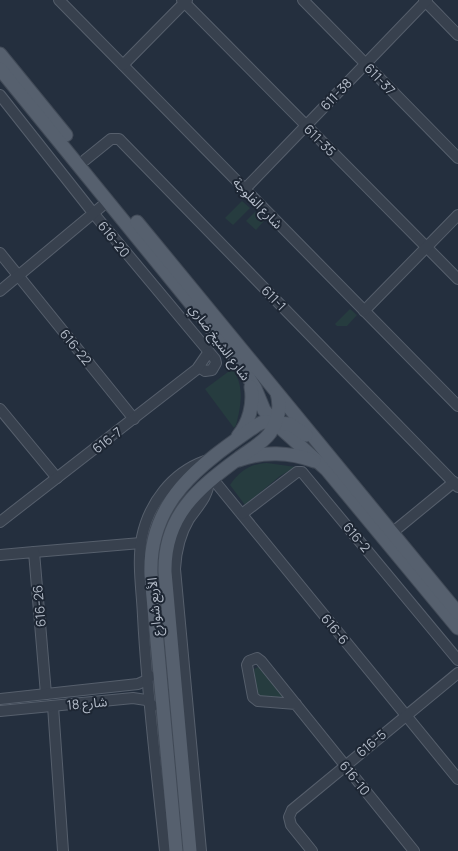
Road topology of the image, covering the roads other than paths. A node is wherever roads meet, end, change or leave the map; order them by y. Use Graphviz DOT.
graph roads {
  1 [pos="59,0"];
  2 [pos="303,0"];
  3 [pos="185,1"];
  4 [pos="425,1"];
  5 [pos="458,35"];
  6 [pos="0,54"];
  7 [pos="123,64"];
  8 [pos="365,64"];
  9 [pos="0,69"];
  10 [pos="0,95"];
  11 [pos="306,126"];
  12 [pos="458,158"];
  13 [pos="86,160"];
  14 [pos="245,189"];
  15 [pos="108,201"];
  16 [pos="94,214"];
  17 [pos="458,216"];
  18 [pos="426,248"];
  19 [pos="0,253"];
  20 [pos="19,276"];
  21 [pos="458,279"];
  22 [pos="0,291"];
  23 [pos="364,311"];
  24 [pos="199,367"];
  25 [pos="250,379"];
  26 [pos="277,393"];
  27 [pos="457,404"];
  28 [pos="0,409"];
  29 [pos="134,419"];
  30 [pos="274,423"];
  31 [pos="234,441"];
  32 [pos="320,446"];
  33 [pos="211,460"];
  34 [pos="232,463"];
  35 [pos="320,463"];
  36 [pos="57,478"];
  37 [pos="211,480"];
  38 [pos="456,484"];
  39 [pos="242,514"];
  40 [pos="0,522"];
  41 [pos="393,532"];
  42 [pos="141,543"];
  43 [pos="34,552"];
  44 [pos="0,555"];
  45 [pos="458,613"];
  46 [pos="458,628"];
  47 [pos="458,660"];
  48 [pos="159,662"];
  49 [pos="458,673"];
  50 [pos="147,680"];
  51 [pos="46,694"];
  52 [pos="0,699"];
  53 [pos="149,702"];
  54 [pos="296,704"];
  55 [pos="53,706"];
  56 [pos="0,711"];
  57 [pos="405,716"];
  58 [pos="164,720"];
  59 [pos="345,765"];
  60 [pos="458,779"];
  61 [pos="63,851"];
  62 [pos="165,851"];
  63 [pos="176,851"];
  64 [pos="190,851"];
  65 [pos="201,851"];
  66 [pos="312,851"];
  67 [pos="414,851"];
  1 -- 7 [label="street, شارع الفلوجة"];
  2 -- 8 [label="street, 611-37"];
  3 -- 7 [label="street"];
  3 -- 11 [label="street, 611-35"];
  4 -- 5 [label="street"];
  4 -- 8 [label="street, 611-38"];
  6 -- 13 [label="main road, شارع الشيخ ضاري"];
  7 -- 14 [label="street, شارع الفلوجة"];
  8 -- 11 [label="street, 611-38"];
  8 -- 12 [label="street, 611-37"];
  9 -- 15 [label="main road, شارع الشيخ ضاري"];
  10 -- 16 [label="street, 616-20"];
  11 -- 14 [label="street, 611-38"];
  11 -- 18 [label="street, 611-35"];
  13 -- 26 [label="main road, شارع الشيخ ضاري"];
  13 -- 38 [label="street, 611-1"];
  14 -- 23 [label="street, شارع الفلوجة"];
  15 -- 16 [label="street"];
  15 -- 25 [label="main road, شارع الشيخ ضاري"];
  16 -- 20 [label="street"];
  16 -- 24 [label="street, 616-20"];
  17 -- 18 [label="street"];
  18 -- 21 [label="street, 611-35"];
  18 -- 23 [label="street"];
  19 -- 20 [label="street, 616-22"];
  20 -- 22 [label="street"];
  20 -- 29 [label="street, 616-22"];
  23 -- 27 [label="street, شارع الفلوجة"];
  24 -- 29 [label="street, 616-7"];
  25 -- 30 [label="main road, شارع الشيخ ضاري"];
  25 -- 31 [label="main road"];
  26 -- 30 [label="main road, الأربع شوارع"];
  26 -- 32 [label="main road, شارع الشيخ ضاري"];
  28 -- 36 [label="street"];
  29 -- 36 [label="street, 616-7"];
  30 -- 31 [label="main road, الأربع شوارع"];
  30 -- 32 [label="main road, الأربع شوارع"];
  30 -- 34 [label="main road, الأربع شوارع"];
  30 -- 35 [label="main road, شارع الشيخ ضاري"];
  31 -- 33 [label="main road, الأربع شوارع"];
  32 -- 41 [label="main road, شارع الشيخ ضاري"];
  33 -- 42 [label="street"];
  33 -- 48 [label="main road, الأربع شوارع"];
  34 -- 35 [label="main road"];
  34 -- 37 [label="main road, الأربع شوارع"];
  35 -- 46 [label="main road, شارع الشيخ ضاري"];
  36 -- 40 [label="street, 616-7"];
  37 -- 39 [label="street, 616-6"];
  37 -- 64 [label="main road, الأربع شوارع"];
  37 -- 65 [label="street"];
  38 -- 41 [label="street"];
  39 -- 47 [label="street, 616-2"];
  39 -- 57 [label="street, 616-6"];
  41 -- 45 [label="main road, شارع الشيخ ضاري"];
  42 -- 43 [label="street"];
  42 -- 50 [label="street"];
  43 -- 44 [label="street"];
  43 -- 51 [label="street, 616-26"];
  48 -- 50 [label="street"];
  48 -- 58 [label="main road, الأربع شوارع"];
  49 -- 57 [label="street, 616-5"];
  50 -- 51 [label="street, شارع 18"];
  50 -- 53 [label="street"];
  51 -- 52 [label="street, شارع 18"];
  53 -- 55 [label="street, شارع 18"];
  53 -- 58 [label="street"];
  53 -- 62 [label="street"];
  54 -- 54 [label="street, 616-10"];
  54 -- 59 [label="street, 616-10"];
  55 -- 56 [label="street, شارع 18"];
  55 -- 61 [label="street"];
  57 -- 59 [label="street, 616-5"];
  57 -- 60 [label="street, 616-6"];
  58 -- 63 [label="main road, الأربع شوارع"];
  59 -- 66 [label="street, 616-5"];
  59 -- 67 [label="street, 616-10"];
}
